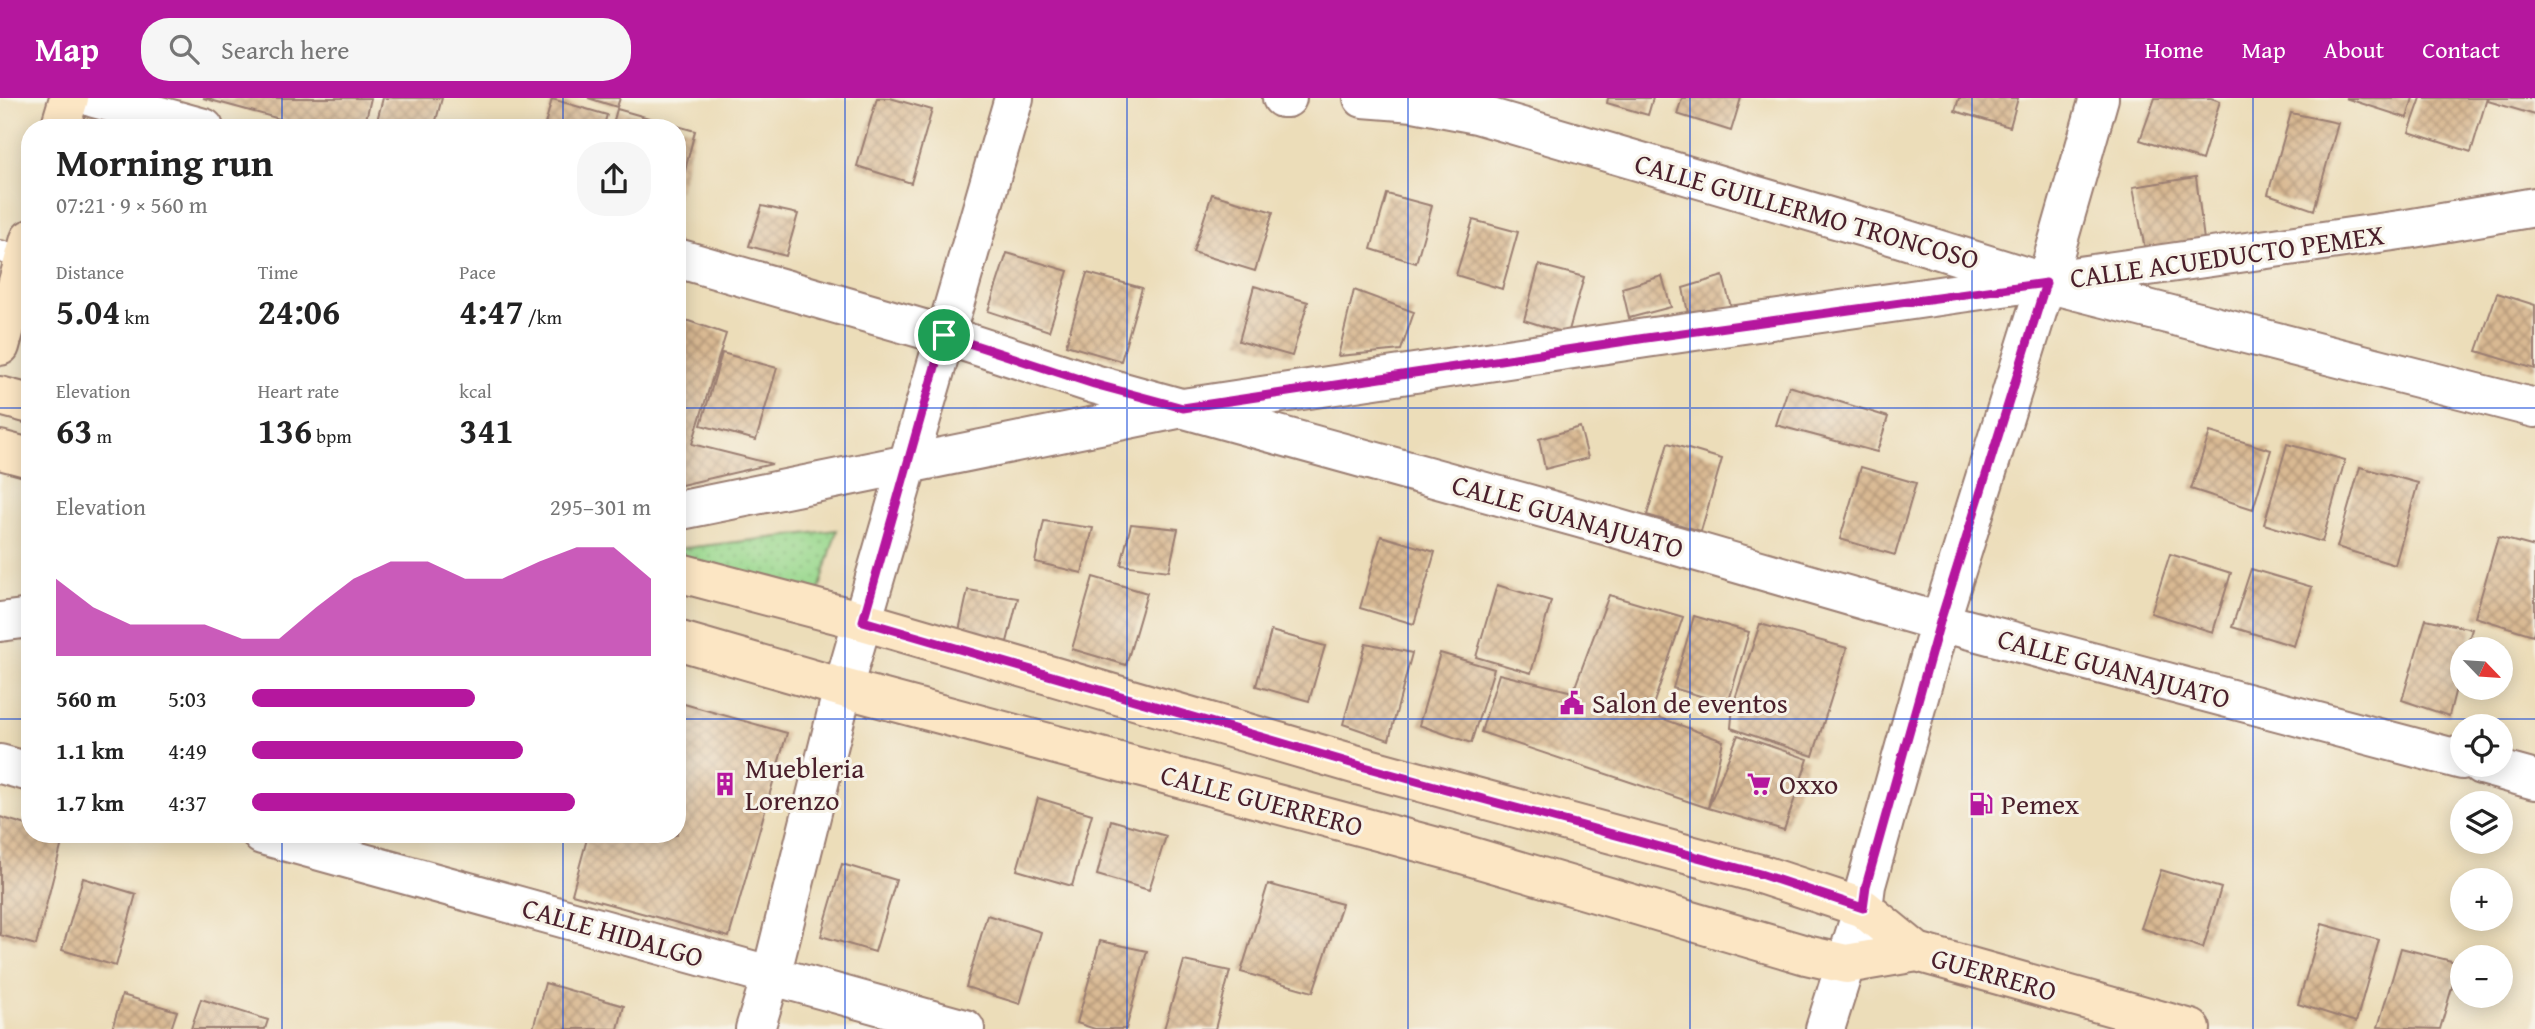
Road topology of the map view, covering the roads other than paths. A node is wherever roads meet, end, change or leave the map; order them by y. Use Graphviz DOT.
graph roads {
  1 [pos="69,98"];
  2 [pos="94,98"];
  3 [pos="1014,98"];
  4 [pos="1282,98"];
  5 [pos="1287,98"];
  6 [pos="1363,98"];
  7 [pos="2099,98"];
  8 [pos="63,119"];
  9 [pos="171,119"];
  10 [pos="2535,207"];
  11 [pos="18,250"];
  12 [pos="686,261"];
  13 [pos="2046,283"];
  14 [pos="944,335"];
  15 [pos="0,345"];
  16 [pos="0,396"];
  17 [pos="21,402"];
  18 [pos="1183,408"];
  19 [pos="2535,408"];
  20 [pos="0,450"];
  21 [pos="21,456"];
  22 [pos="909,466"];
  23 [pos="686,509"];
  24 [pos="686,574"];
  25 [pos="21,619"];
  26 [pos="863,621"];
  27 [pos="0,622"];
  28 [pos="1940,622"];
  29 [pos="686,643"];
  30 [pos="843,688"];
  31 [pos="2450,757"];
  32 [pos="0,764"];
  33 [pos="21,770"];
  34 [pos="2513,774"];
  35 [pos="2535,780"];
  36 [pos="291,843"];
  37 [pos="1863,908"];
  38 [pos="1917,952"];
  39 [pos="1846,964"];
  40 [pos="771,976"];
  41 [pos="755,1029"];
  42 [pos="965,1029"];
  43 [pos="1825,1029"];
  44 [pos="2191,1029"];
  1 -- 8 [label="main road"];
  2 -- 9 [label="street"];
  3 -- 14 [label="street"];
  4 -- 5 [label="street"];
  6 -- 13 [label="street, CALLE GUILLERMO TRONCOSO"];
  7 -- 13 [label="street"];
  10 -- 13 [label="street, CALLE ACUEDUCTO PEMEX"];
  11 -- 15 [label="main road"];
  12 -- 14 [label="street, CALLE GUANAJUATO"];
  13 -- 18 [label="street, CALLE ACUEDUCTO PEMEX"];
  13 -- 19 [label="street, CALLE GUILLERMO TRONCOSO"];
  13 -- 28 [label="street"];
  14 -- 18 [label="street, CALLE GUANAJUATO"];
  14 -- 22 [label="street"];
  16 -- 17 [label="main road"];
  18 -- 22 [label="street, CALLE ACUEDUCTO PEMEX"];
  18 -- 28 [label="street, CALLE GUANAJUATO"];
  20 -- 21 [label="main road"];
  22 -- 23 [label="street, CALLE ACUEDUCTO PEMEX"];
  22 -- 26 [label="street"];
  24 -- 26 [label="main road, CALLE GUERRERO"];
  25 -- 27 [label="street"];
  26 -- 30 [label="street"];
  26 -- 37 [label="main road, CALLE GUERRERO"];
  28 -- 31 [label="street, CALLE GUANAJUATO"];
  28 -- 37 [label="street"];
  29 -- 30 [label="main road, CALLE GUERRERO"];
  30 -- 39 [label="main road, CALLE GUERRERO"];
  30 -- 40 [label="street"];
  32 -- 33 [label="street"];
  34 -- 35 [label="street"];
  36 -- 40 [label="street, CALLE HIDALGO"];
  37 -- 38 [label="main road, GUERRERO"];
  37 -- 39 [label="street"];
  38 -- 39 [label="main road, GUERRERO"];
  38 -- 44 [label="main road, GUERRERO"];
  39 -- 43 [label="street"];
  40 -- 41 [label="street"];
  40 -- 42 [label="street, CALLE HIDALGO"];
}
